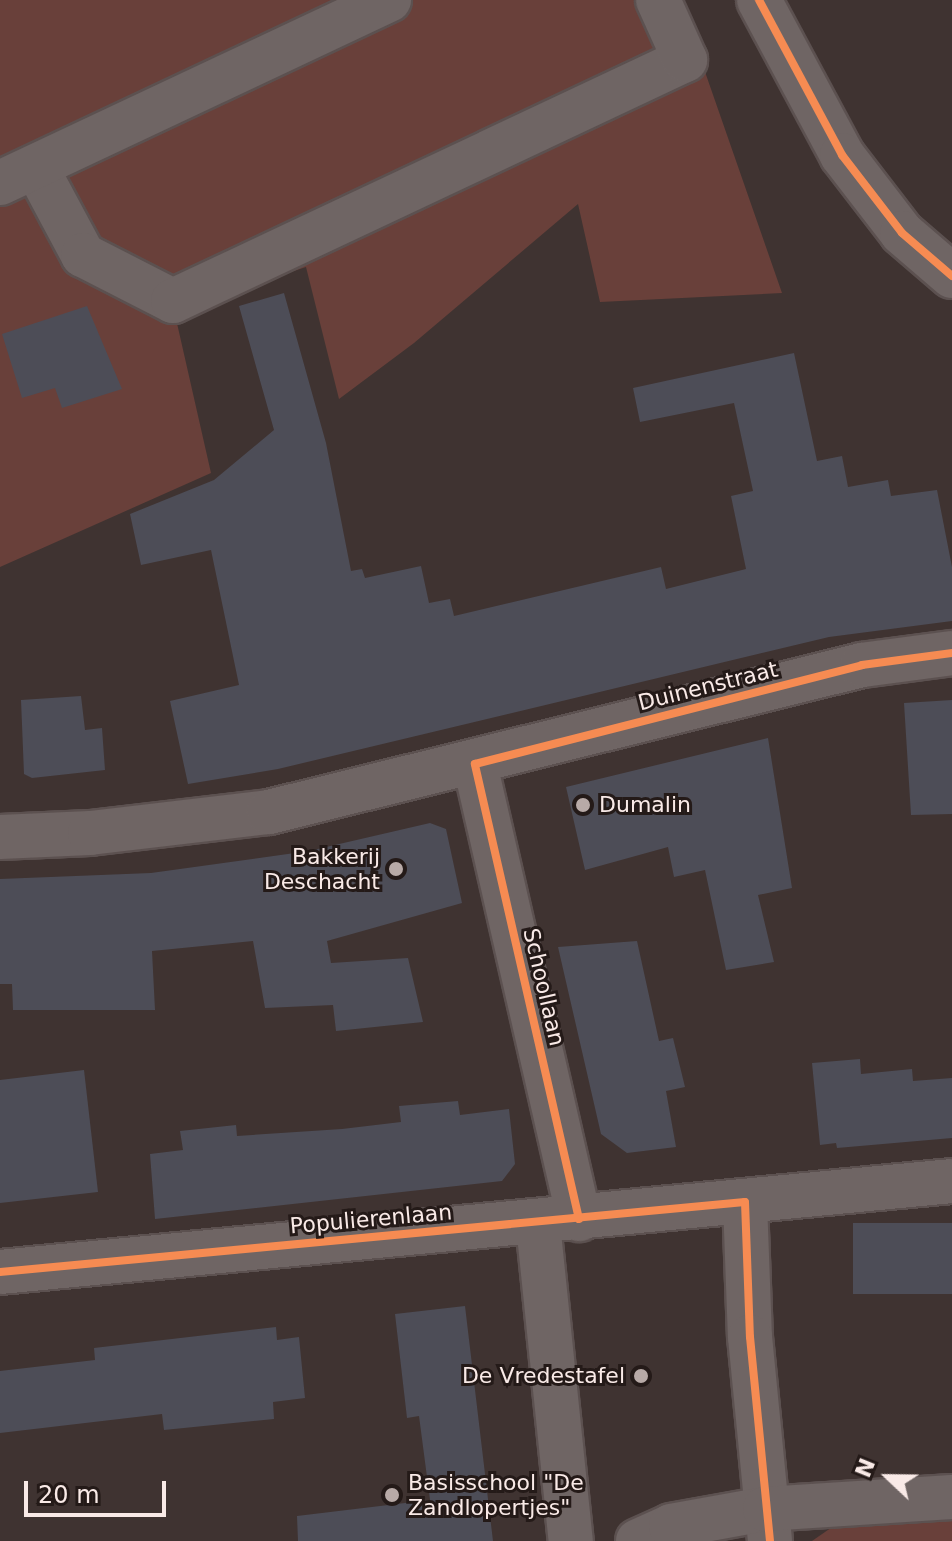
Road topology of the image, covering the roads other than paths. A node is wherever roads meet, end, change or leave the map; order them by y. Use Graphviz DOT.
graph roads {
  1 [pos="389,0"];
  2 [pos="658,0"];
  3 [pos="759,0"];
  4 [pos="18,175"];
  5 [pos="952,276"];
  6 [pos="952,653"];
  7 [pos="475,764"];
  8 [pos="0,837"];
  9 [pos="952,1181"];
  10 [pos="745,1202"];
  11 [pos="558,1221"];
  12 [pos="0,1272"];
  13 [pos="952,1497"];
  14 [pos="768,1525"];
  15 [pos="571,1541"];
  16 [pos="638,1541"];
  1 -- 4 [label="street"];
  2 -- 4 [label="street"];
  3 -- 5 [label="street"];
  6 -- 7 [label="street, Duinenstraat"];
  7 -- 8 [label="street, Duinenstraat"];
  7 -- 11 [label="street, Schoollaan"];
  9 -- 10 [label="street, Populierenlaan"];
  10 -- 11 [label="street, Populierenlaan"];
  10 -- 14 [label="street"];
  11 -- 12 [label="street, Populierenlaan"];
  11 -- 15 [label="street, Schoollaan"];
  13 -- 14 [label="street"];
  14 -- 16 [label="street"];
}
